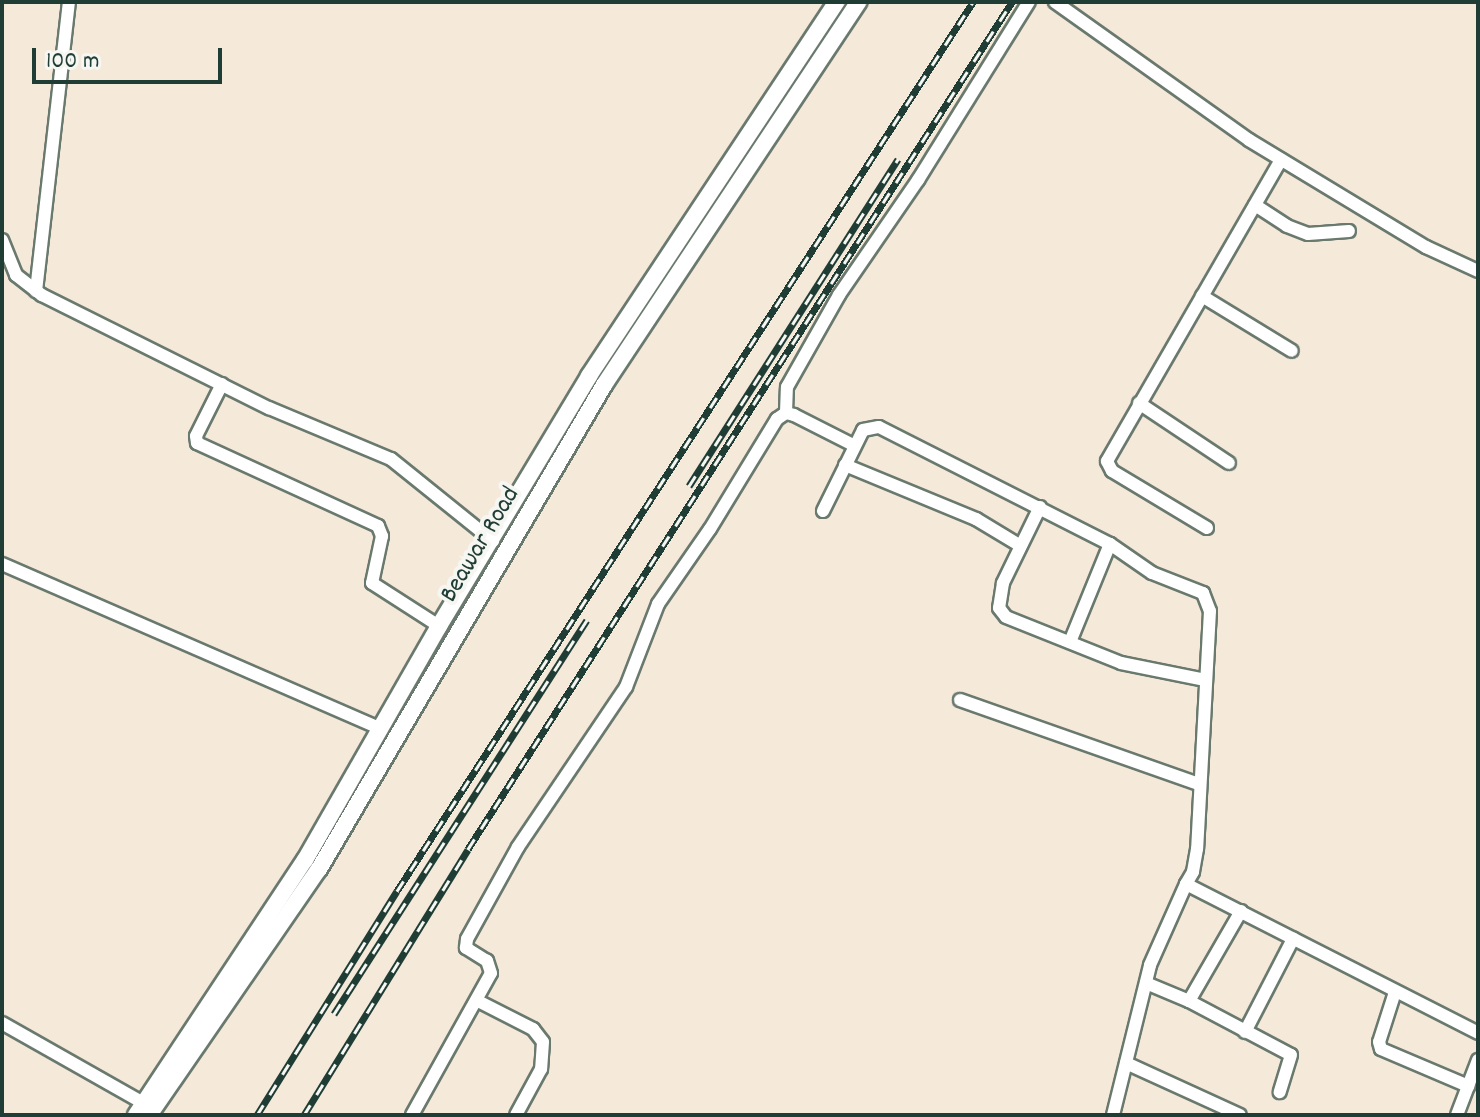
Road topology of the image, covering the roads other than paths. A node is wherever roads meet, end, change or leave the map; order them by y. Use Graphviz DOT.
graph roads {
  1 [pos="69,2"];
  2 [pos="837,2"];
  3 [pos="858,2"];
  4 [pos="1029,2"];
  5 [pos="1055,2"];
  6 [pos="1281,160"];
  7 [pos="1255,205"];
  8 [pos="1349,231"];
  9 [pos="2,240"];
  10 [pos="1478,271"];
  11 [pos="36,291"];
  12 [pos="1202,296"];
  13 [pos="1292,351"];
  14 [pos="222,384"];
  15 [pos="1139,403"];
  16 [pos="786,413"];
  17 [pos="855,446"];
  18 [pos="1229,463"];
  19 [pos="845,465"];
  20 [pos="1040,507"];
  21 [pos="823,511"];
  22 [pos="1207,528"];
  23 [pos="493,541"];
  24 [pos="1110,544"];
  25 [pos="1021,546"];
  26 [pos="2,564"];
  27 [pos="439,626"];
  28 [pos="1070,642"];
  29 [pos="1205,680"];
  30 [pos="960,700"];
  31 [pos="382,729"];
  32 [pos="1199,784"];
  33 [pos="1186,884"];
  34 [pos="1241,911"];
  35 [pos="1293,939"];
  36 [pos="1146,983"];
  37 [pos="1395,992"];
  38 [pos="478,1001"];
  39 [pos="1189,1001"];
  40 [pos="2,1023"];
  41 [pos="1245,1032"];
  42 [pos="1478,1033"];
  43 [pos="1126,1063"];
  44 [pos="1477,1066"];
  45 [pos="1468,1086"];
  46 [pos="1280,1092"];
  47 [pos="146,1110"];
  48 [pos="412,1115"];
  49 [pos="516,1115"];
  50 [pos="1113,1115"];
  51 [pos="1240,1115"];
  52 [pos="1457,1115"];
  1 -- 11 [label="street"];
  2 -- 23 [label="main road, Beawar Road"];
  3 -- 47 [label="main road, Beawar Road"];
  4 -- 16 [label="street"];
  5 -- 6 [label="street"];
  6 -- 7 [label="street"];
  6 -- 10 [label="street"];
  7 -- 8 [label="street"];
  7 -- 12 [label="street"];
  9 -- 11 [label="street"];
  11 -- 14 [label="street"];
  12 -- 13 [label="street"];
  12 -- 15 [label="street"];
  14 -- 23 [label="street"];
  14 -- 27 [label="street"];
  15 -- 18 [label="street"];
  15 -- 22 [label="street"];
  16 -- 17 [label="street"];
  16 -- 38 [label="street"];
  17 -- 19 [label="street"];
  17 -- 20 [label="street"];
  19 -- 21 [label="street"];
  19 -- 25 [label="street"];
  20 -- 24 [label="street"];
  20 -- 25 [label="street"];
  23 -- 27 [label="main road, Beawar Road"];
  24 -- 28 [label="street"];
  24 -- 29 [label="street"];
  25 -- 28 [label="street"];
  26 -- 31 [label="street"];
  27 -- 31 [label="main road, Beawar Road"];
  28 -- 29 [label="street"];
  29 -- 32 [label="street"];
  30 -- 32 [label="street"];
  31 -- 47 [label="main road, Beawar Road"];
  32 -- 33 [label="street"];
  33 -- 34 [label="street"];
  33 -- 36 [label="street"];
  34 -- 35 [label="street"];
  34 -- 39 [label="street"];
  35 -- 37 [label="street"];
  35 -- 41 [label="street"];
  36 -- 39 [label="street"];
  36 -- 43 [label="street"];
  37 -- 42 [label="street"];
  37 -- 45 [label="street"];
  38 -- 48 [label="street"];
  38 -- 49 [label="street"];
  39 -- 41 [label="street"];
  40 -- 47 [label="street"];
  41 -- 46 [label="street"];
  43 -- 50 [label="street"];
  43 -- 51 [label="street"];
  44 -- 45 [label="street"];
  45 -- 52 [label="street"];
}
